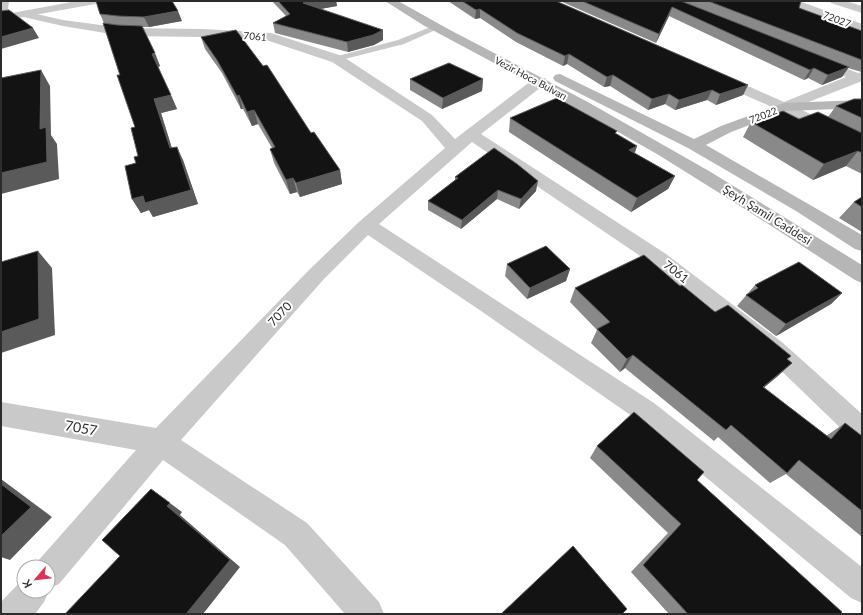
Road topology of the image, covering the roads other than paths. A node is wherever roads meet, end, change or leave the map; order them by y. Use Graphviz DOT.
graph roads {
  1 [pos="4,1"];
  2 [pos="95,1"];
  3 [pos="390,1"];
  4 [pos="789,1"];
  5 [pos="835,1"];
  6 [pos="862,10"];
  7 [pos="23,14"];
  8 [pos="1,17"];
  9 [pos="441,23"];
  10 [pos="862,28"];
  11 [pos="806,57"];
  12 [pos="337,59"];
  13 [pos="540,72"];
  14 [pos="704,72"];
  15 [pos="860,76"];
  16 [pos="862,104"];
  17 [pos="784,107"];
  18 [pos="472,135"];
  19 [pos="694,145"];
  20 [pos="862,146"];
  21 [pos="454,148"];
  22 [pos="670,157"];
  23 [pos="367,225"];
  24 [pos="862,244"];
  25 [pos="862,275"];
  26 [pos="1,414"];
  27 [pos="862,431"];
  28 [pos="162,442"];
  29 [pos="56,565"];
  30 [pos="862,587"];
  31 [pos="26,599"];
  32 [pos="13,614"];
  33 [pos="367,614"];
  1 -- 8 [label="street"];
  2 -- 7 [label="street"];
  3 -- 9 [label="main road, Vezir Hoca Bulvarı"];
  4 -- 10 [label="street, 72027"];
  5 -- 6 [label="street"];
  7 -- 8 [label="street"];
  7 -- 12 [label="street, 7061"];
  9 -- 12 [label="lane"];
  9 -- 13 [label="main road, Vezir Hoca Bulvarı"];
  11 -- 15 [label="street"];
  12 -- 21 [label="street, 7061"];
  13 -- 18 [label="street, 7070"];
  13 -- 19 [label="main road, Vezir Hoca Bulvarı"];
  13 -- 22 [label="main road, Vezir Hoca Bulvarı"];
  14 -- 17 [label="street"];
  15 -- 17 [label="street"];
  16 -- 17 [label="main road, 72022"];
  17 -- 19 [label="main road, 72022"];
  17 -- 20 [label="street"];
  18 -- 21 [label="street, 7070"];
  18 -- 27 [label="street, 7061"];
  19 -- 24 [label="main road, Şeyh Şamil Caddesi"];
  21 -- 23 [label="street, 7070"];
  22 -- 25 [label="main road, Şeyh Şamil Caddesi"];
  23 -- 28 [label="street, 7070"];
  23 -- 30 [label="street"];
  26 -- 28 [label="street, 7057"];
  28 -- 29 [label="street, 7070"];
  28 -- 33 [label="street"];
  31 -- 32 [label="street"];
}
